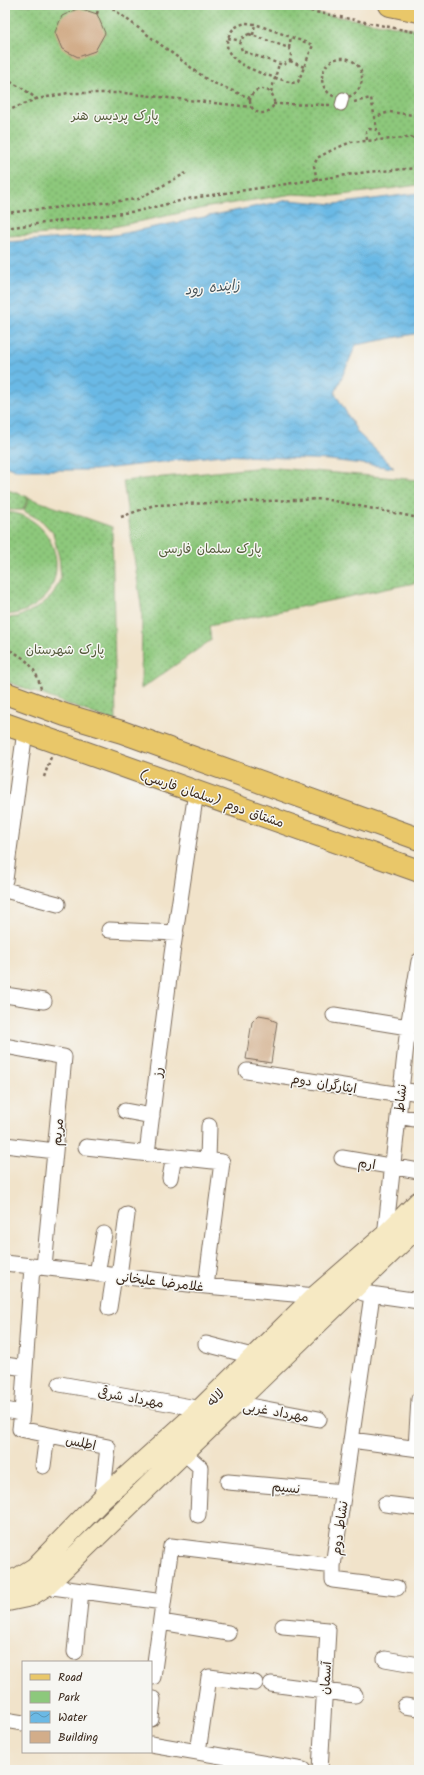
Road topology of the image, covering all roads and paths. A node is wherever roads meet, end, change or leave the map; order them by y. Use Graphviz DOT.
graph roads {
  1 [pos="99,5"];
  2 [pos="108,5"];
  3 [pos="281,5"];
  4 [pos="390,5"];
  5 [pos="419,11"];
  6 [pos="97,14"];
  7 [pos="255,24"];
  8 [pos="419,33"];
  9 [pos="252,36"];
  10 [pos="291,37"];
  11 [pos="228,38"];
  12 [pos="241,42"];
  13 [pos="289,48"];
  14 [pos="290,61"];
  15 [pos="279,64"];
  16 [pos="304,67"];
  17 [pos="275,77"];
  18 [pos="5,79"];
  19 [pos="270,92"];
  20 [pos="250,98"];
  21 [pos="37,99"];
  22 [pos="342,102"];
  23 [pos="251,106"];
  24 [pos="419,113"];
  25 [pos="5,117"];
  26 [pos="373,118"];
  27 [pos="419,137"];
  28 [pos="381,139"];
  29 [pos="367,140"];
  30 [pos="419,168"];
  31 [pos="186,173"];
  32 [pos="317,180"];
  33 [pos="5,213"];
  34 [pos="5,228"];
  35 [pos="121,517"];
  36 [pos="419,518"];
  37 [pos="5,648"];
  38 [pos="5,694"];
  39 [pos="42,695"];
  40 [pos="5,724"];
  41 [pos="25,731"];
  42 [pos="196,792"];
  43 [pos="419,839"];
  44 [pos="419,871"];
  45 [pos="5,880"];
  46 [pos="5,890"];
  47 [pos="58,904"];
  48 [pos="109,930"];
  49 [pos="176,933"];
  50 [pos="419,961"];
  51 [pos="5,995"];
  52 [pos="44,1001"];
  53 [pos="334,1015"];
  54 [pos="408,1027"];
  55 [pos="5,1046"];
  56 [pos="247,1071"];
  57 [pos="401,1092"];
  58 [pos="419,1093"];
  59 [pos="125,1111"];
  60 [pos="152,1116"];
  61 [pos="398,1116"];
  62 [pos="419,1120"];
  63 [pos="209,1126"];
  64 [pos="5,1145"];
  65 [pos="86,1147"];
  66 [pos="55,1151"];
  67 [pos="147,1153"];
  68 [pos="174,1156"];
  69 [pos="342,1158"];
  70 [pos="208,1160"];
  71 [pos="393,1167"];
  72 [pos="419,1171"];
  73 [pos="170,1178"];
  74 [pos="419,1202"];
  75 [pos="127,1215"];
  76 [pos="419,1225"];
  77 [pos="104,1234"];
  78 [pos="385,1236"];
  79 [pos="5,1263"];
  80 [pos="38,1267"];
  81 [pos="97,1274"];
  82 [pos="116,1276"];
  83 [pos="206,1286"];
  84 [pos="349,1292"];
  85 [pos="372,1295"];
  86 [pos="316,1296"];
  87 [pos="419,1301"];
  88 [pos="109,1308"];
  89 [pos="206,1344"];
  90 [pos="279,1346"];
  91 [pos="256,1357"];
  92 [pos="5,1365"];
  93 [pos="25,1368"];
  94 [pos="60,1384"];
  95 [pos="419,1399"];
  96 [pos="233,1403"];
  97 [pos="202,1409"];
  98 [pos="5,1410"];
  99 [pos="22,1413"];
  100 [pos="319,1419"];
  101 [pos="47,1435"];
  102 [pos="351,1440"];
  103 [pos="418,1448"];
  104 [pos="183,1452"];
  105 [pos="43,1466"];
  106 [pos="228,1482"];
  107 [pos="344,1492"];
  108 [pos="102,1499"];
  109 [pos="385,1504"];
  110 [pos="419,1508"];
  111 [pos="198,1515"];
  112 [pos="333,1566"];
  113 [pos="5,1583"];
  114 [pos="44,1586"];
  115 [pos="397,1588"];
  116 [pos="81,1591"];
  117 [pos="5,1601"];
  118 [pos="163,1602"];
  119 [pos="161,1622"];
  120 [pos="283,1626"];
  121 [pos="228,1633"];
  122 [pos="75,1652"];
  123 [pos="386,1659"];
  124 [pos="419,1665"];
  125 [pos="152,1677"];
  126 [pos="255,1683"];
  127 [pos="271,1684"];
  128 [pos="324,1691"];
  129 [pos="355,1695"];
  130 [pos="153,1699"];
  131 [pos="152,1709"];
  132 [pos="5,1720"];
  133 [pos="22,1723"];
  134 [pos="152,1744"];
  135 [pos="198,1752"];
  136 [pos="303,1770"];
  137 [pos="320,1770"];
  1 -- 6 [label="path"];
  2 -- 20 [label="path"];
  3 -- 8 [label="path"];
  4 -- 5 [label="main road"];
  7 -- 9 [label="path"];
  7 -- 10 [label="path"];
  7 -- 11 [label="path"];
  9 -- 12 [label="path"];
  9 -- 13 [label="path"];
  10 -- 13 [label="path"];
  10 -- 16 [label="path"];
  11 -- 12 [label="path"];
  11 -- 17 [label="path"];
  12 -- 15 [label="path"];
  13 -- 14 [label="path"];
  14 -- 15 [label="path"];
  14 -- 16 [label="path"];
  15 -- 17 [label="path"];
  16 -- 17 [label="path"];
  17 -- 19 [label="path"];
  18 -- 21 [label="path"];
  19 -- 20 [label="path"];
  19 -- 23 [label="path"];
  20 -- 23 [label="path"];
  21 -- 23 [label="path"];
  21 -- 25 [label="path"];
  22 -- 22 [label="path"];
  24 -- 26 [label="path"];
  27 -- 28 [label="path"];
  28 -- 29 [label="path"];
  28 -- 29 [label="path"];
  29 -- 32 [label="path"];
  30 -- 32 [label="path"];
  31 -- 33 [label="path"];
  32 -- 34 [label="path"];
  35 -- 36 [label="path"];
  37 -- 39 [label="path"];
  38 -- 43 [label="main road"];
  40 -- 41 [label="main road, مشتاق دوم (سلمان فارسی)"];
  41 -- 42 [label="main road, مشتاق دوم (سلمان فارسی)"];
  41 -- 45 [label="street"];
  42 -- 44 [label="main road, مشتاق دوم (سلمان فارسی)"];
  42 -- 49 [label="street, رز"];
  46 -- 47 [label="street"];
  48 -- 49 [label="street"];
  49 -- 60 [label="street, رز"];
  50 -- 54 [label="street, نشاط"];
  51 -- 52 [label="street"];
  53 -- 54 [label="street"];
  54 -- 57 [label="street, نشاط"];
  55 -- 66 [label="street, مریم"];
  56 -- 57 [label="street, ایثارگران دوم"];
  57 -- 58 [label="street, ایثارگران دوم"];
  57 -- 61 [label="street, نشاط"];
  59 -- 60 [label="street"];
  60 -- 67 [label="street, رز"];
  61 -- 62 [label="street"];
  61 -- 71 [label="street, نشاط"];
  63 -- 70 [label="street"];
  64 -- 66 [label="street"];
  65 -- 67 [label="street"];
  66 -- 80 [label="street, مریم"];
  67 -- 68 [label="street"];
  68 -- 70 [label="street"];
  68 -- 73 [label="street"];
  69 -- 71 [label="street, ارم"];
  70 -- 83 [label="street"];
  71 -- 72 [label="street, ارم"];
  71 -- 78 [label="street, نشاط"];
  74 -- 78 [label="main road, لاله"];
  75 -- 82 [label="street"];
  76 -- 84 [label="main road, لاله"];
  77 -- 81 [label="street"];
  78 -- 86 [label="main road, لاله"];
  79 -- 80 [label="street, غلامرضا علیخانی"];
  80 -- 81 [label="street, غلامرضا علیخانی"];
  80 -- 93 [label="street, اطلس"];
  81 -- 82 [label="street, غلامرضا علیخانی"];
  82 -- 83 [label="street, غلامرضا علیخانی"];
  82 -- 88 [label="street"];
  83 -- 86 [label="street, غلامرضا علیخانی"];
  84 -- 85 [label="street"];
  84 -- 90 [label="main road, لاله"];
  85 -- 87 [label="street"];
  85 -- 102 [label="street, نشاط دوم"];
  86 -- 90 [label="main road, لاله"];
  89 -- 91 [label="street"];
  90 -- 91 [label="main road, لاله"];
  90 -- 96 [label="main road, لاله"];
  91 -- 97 [label="main road, لاله"];
  92 -- 93 [label="street"];
  93 -- 99 [label="street, اطلس"];
  94 -- 97 [label="street, مهرداد شرقی"];
  95 -- 103 [label="street"];
  96 -- 100 [label="street, مهرداد غربی"];
  96 -- 104 [label="main road, لاله"];
  97 -- 108 [label="main road, لاله"];
  98 -- 99 [label="street"];
  99 -- 101 [label="street, اطلس"];
  101 -- 105 [label="street"];
  101 -- 108 [label="street, اطلس"];
  102 -- 103 [label="street"];
  102 -- 107 [label="street, نشاط دوم"];
  104 -- 111 [label="street"];
  104 -- 114 [label="main road, لاله"];
  106 -- 107 [label="street, نسیم"];
  107 -- 112 [label="street, نشاط دوم"];
  108 -- 113 [label="main road, لاله"];
  109 -- 110 [label="street"];
  112 -- 115 [label="street"];
  112 -- 118 [label="street, نشاط دوم"];
  114 -- 116 [label="street"];
  114 -- 117 [label="main road, لاله"];
  116 -- 118 [label="street"];
  116 -- 122 [label="street"];
  118 -- 119 [label="street, نشاط دوم"];
  119 -- 121 [label="street"];
  119 -- 125 [label="street, نشاط دوم"];
  120 -- 128 [label="street, آسمان"];
  123 -- 124 [label="street"];
  126 -- 135 [label="street"];
  127 -- 128 [label="street"];
  128 -- 129 [label="street"];
  128 -- 137 [label="street, آسمان"];
  130 -- 131 [label="street"];
  132 -- 133 [label="street"];
  134 -- 135 [label="street"];
  135 -- 136 [label="street"];
}
